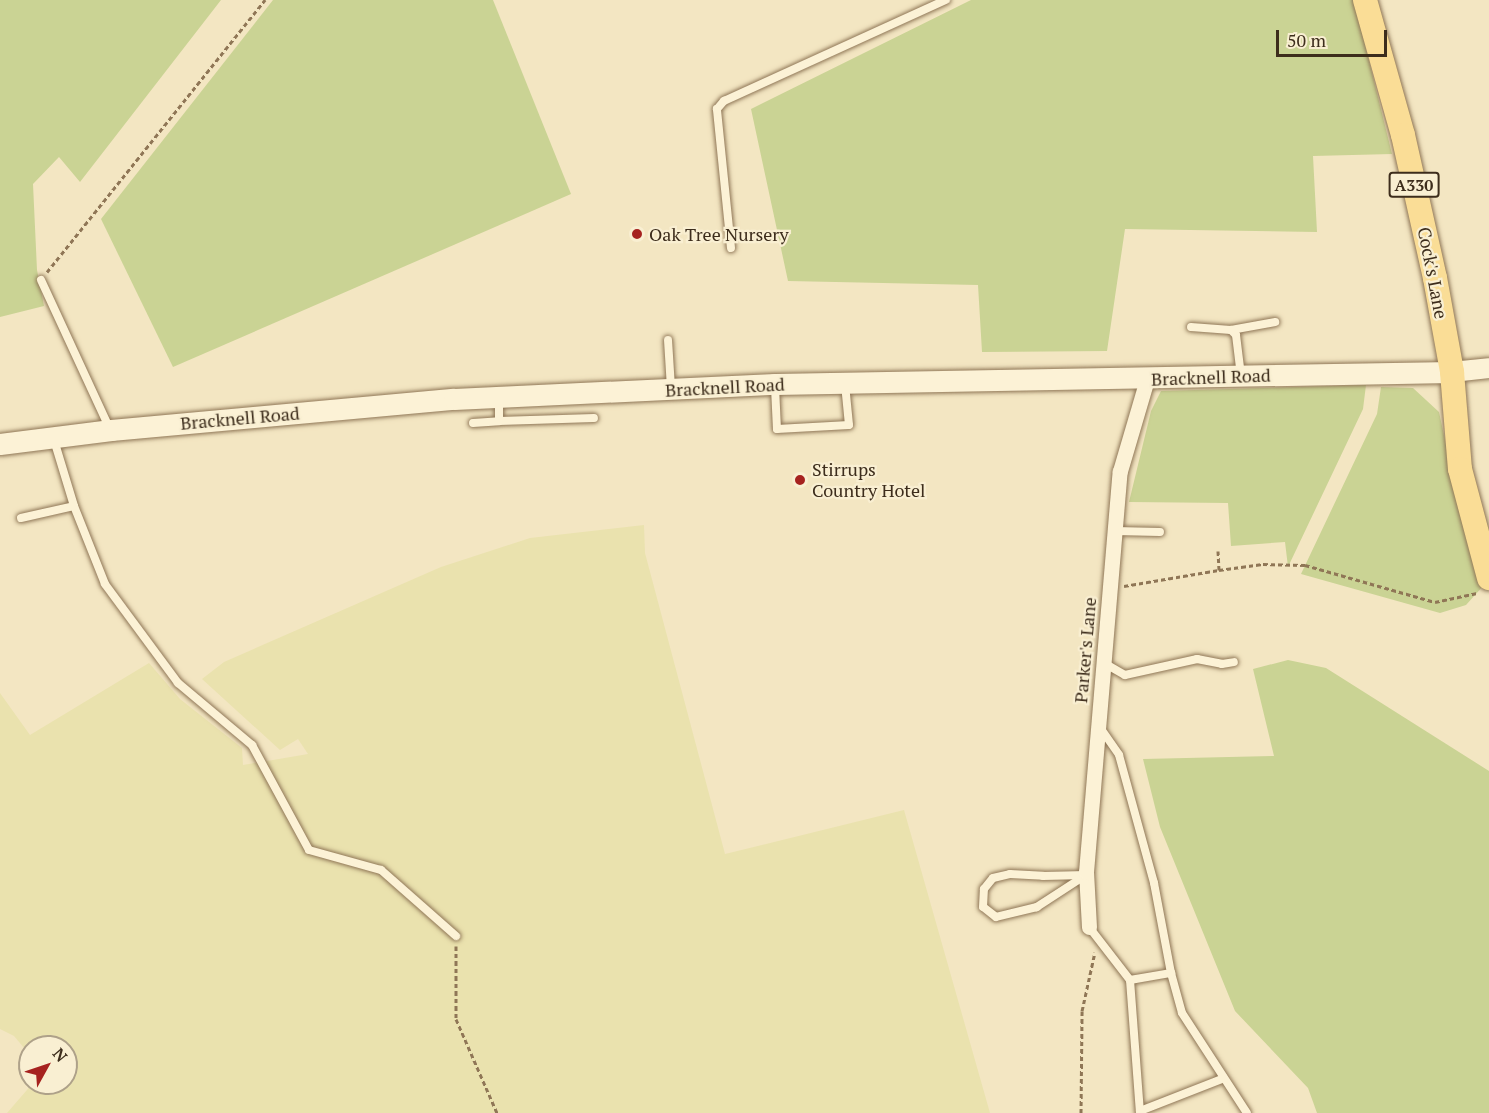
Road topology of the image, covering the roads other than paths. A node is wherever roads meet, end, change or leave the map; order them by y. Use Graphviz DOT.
graph roads {
  1 [pos="946,0"];
  2 [pos="1365,0"];
  3 [pos="731,248"];
  4 [pos="41,280"];
  5 [pos="1275,322"];
  6 [pos="1191,327"];
  7 [pos="1231,330"];
  8 [pos="668,340"];
  9 [pos="1489,368"];
  10 [pos="1452,372"];
  11 [pos="1242,374"];
  12 [pos="1147,379"];
  13 [pos="845,383"];
  14 [pos="775,384"];
  15 [pos="671,389"];
  16 [pos="499,398"];
  17 [pos="594,418"];
  18 [pos="499,421"];
  19 [pos="473,423"];
  20 [pos="111,430"];
  21 [pos="52,436"];
  22 [pos="0,444"];
  23 [pos="74,506"];
  24 [pos="21,518"];
  25 [pos="1114,531"];
  26 [pos="1160,532"];
  27 [pos="1484,586"];
  28 [pos="1234,662"];
  29 [pos="1104,663"];
  30 [pos="1098,725"];
  31 [pos="1086,875"];
  32 [pos="1094,933"];
  33 [pos="456,936"];
  34 [pos="1171,973"];
  35 [pos="1130,980"];
  36 [pos="1224,1078"];
  37 [pos="1140,1112"];
  38 [pos="1247,1113"];
  1 -- 3 [label="lane"];
  2 -- 10 [label="main road, Cock's Lane / A330"];
  4 -- 20 [label="lane"];
  5 -- 7 [label="lane"];
  6 -- 7 [label="lane"];
  7 -- 11 [label="lane"];
  8 -- 15 [label="lane"];
  9 -- 10 [label="street"];
  10 -- 11 [label="main road, Bracknell Road"];
  10 -- 27 [label="main road, A330"];
  11 -- 12 [label="main road, Bracknell Road"];
  12 -- 13 [label="main road, Bracknell Road"];
  12 -- 25 [label="street, Parker's Lane"];
  13 -- 14 [label="main road, Bracknell Road"];
  13 -- 14 [label="lane"];
  14 -- 15 [label="main road, Bracknell Road"];
  15 -- 16 [label="main road, Bracknell Road"];
  16 -- 18 [label="lane"];
  16 -- 20 [label="main road, Bracknell Road"];
  17 -- 18 [label="lane"];
  18 -- 19 [label="lane"];
  20 -- 21 [label="main road, Bracknell Road"];
  21 -- 22 [label="main road, Bracknell Road"];
  21 -- 23 [label="lane"];
  23 -- 24 [label="lane"];
  23 -- 33 [label="lane"];
  25 -- 26 [label="lane"];
  25 -- 29 [label="street, Parker's Lane"];
  28 -- 29 [label="lane"];
  29 -- 30 [label="street, Parker's Lane"];
  30 -- 31 [label="street, Parker's Lane"];
  30 -- 34 [label="lane"];
  31 -- 31 [label="lane"];
  31 -- 32 [label="street, Parker's Lane"];
  32 -- 35 [label="lane"];
  34 -- 35 [label="lane"];
  34 -- 36 [label="lane"];
  35 -- 37 [label="lane"];
  36 -- 37 [label="lane"];
  36 -- 38 [label="lane"];
}
